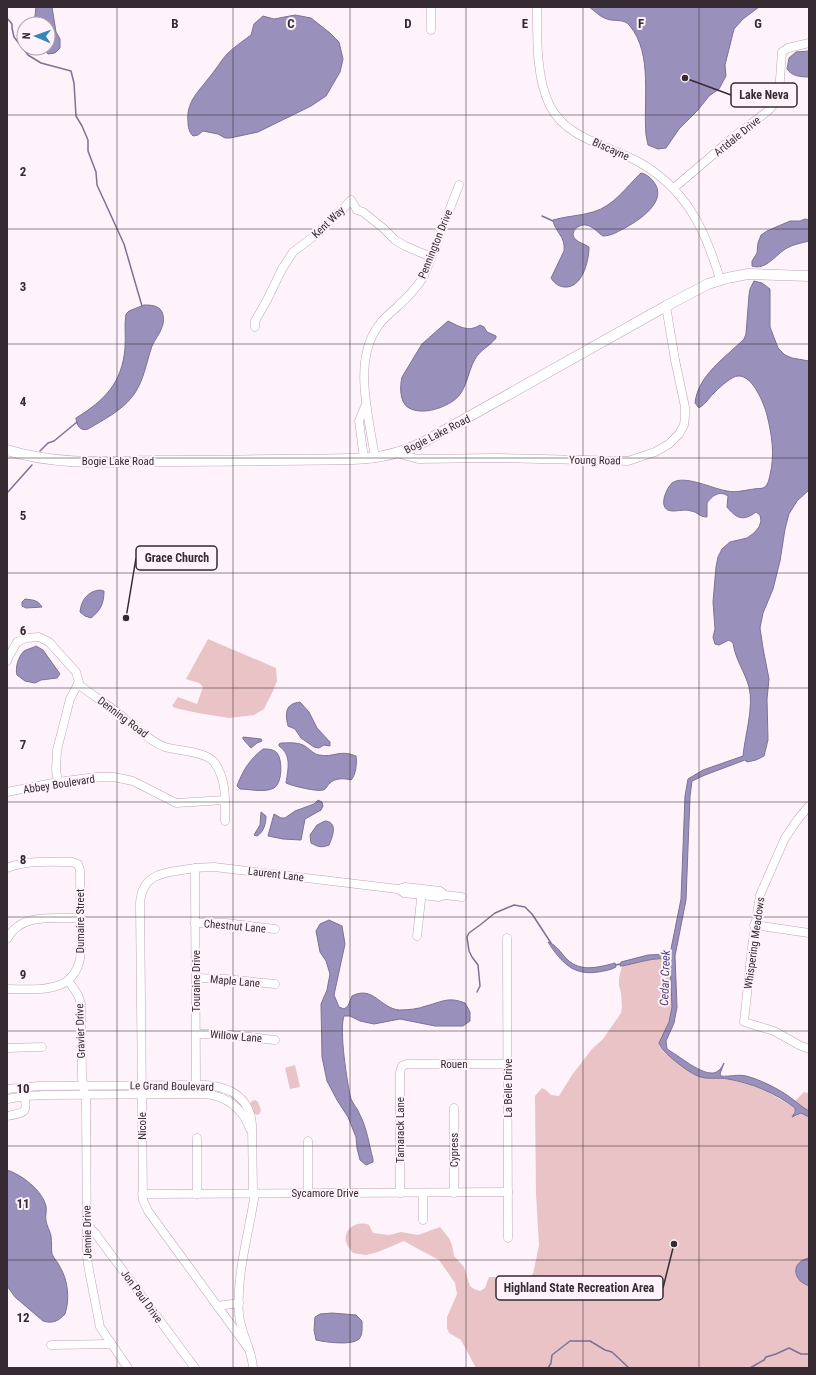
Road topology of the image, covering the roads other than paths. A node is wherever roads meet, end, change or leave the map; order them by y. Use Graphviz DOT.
graph roads {
  1 [pos="431,7"];
  2 [pos="537,7"];
  3 [pos="431,30"];
  4 [pos="809,43"];
  5 [pos="459,185"];
  6 [pos="674,188"];
  7 [pos="431,257"];
  8 [pos="809,276"];
  9 [pos="720,280"];
  10 [pos="666,306"];
  11 [pos="255,327"];
  12 [pos="366,404"];
  13 [pos="7,450"];
  14 [pos="396,453"];
  15 [pos="375,458"];
  16 [pos="364,459"];
  17 [pos="7,661"];
  18 [pos="78,684"];
  19 [pos="58,782"];
  20 [pos="7,792"];
  21 [pos="225,800"];
  22 [pos="809,806"];
  23 [pos="225,821"];
  24 [pos="7,868"];
  25 [pos="195,868"];
  26 [pos="155,876"];
  27 [pos="422,892"];
  28 [pos="462,897"];
  29 [pos="81,918"];
  30 [pos="195,923"];
  31 [pos="754,925"];
  32 [pos="275,929"];
  33 [pos="809,933"];
  34 [pos="417,936"];
  35 [pos="507,938"];
  36 [pos="7,939"];
  37 [pos="196,978"];
  38 [pos="68,980"];
  39 [pos="275,984"];
  40 [pos="7,989"];
  41 [pos="196,1034"];
  42 [pos="275,1040"];
  43 [pos="42,1047"];
  44 [pos="7,1048"];
  45 [pos="809,1049"];
  46 [pos="508,1064"];
  47 [pos="401,1068"];
  48 [pos="83,1085"];
  49 [pos="141,1085"];
  50 [pos="196,1085"];
  51 [pos="23,1086"];
  52 [pos="7,1089"];
  53 [pos="142,1094"];
  54 [pos="196,1094"];
  55 [pos="85,1095"];
  56 [pos="25,1096"];
  57 [pos="7,1097"];
  58 [pos="454,1108"];
  59 [pos="7,1116"];
  60 [pos="252,1135"];
  61 [pos="197,1138"];
  62 [pos="308,1141"];
  63 [pos="508,1192"];
  64 [pos="254,1193"];
  65 [pos="308,1193"];
  66 [pos="400,1193"];
  67 [pos="423,1193"];
  68 [pos="454,1193"];
  69 [pos="142,1194"];
  70 [pos="197,1194"];
  71 [pos="422,1220"];
  72 [pos="87,1228"];
  73 [pos="508,1238"];
  74 [pos="239,1302"];
  75 [pos="217,1306"];
  76 [pos="51,1344"];
  77 [pos="111,1344"];
  78 [pos="248,1348"];
  79 [pos="128,1368"];
  80 [pos="194,1368"];
  81 [pos="253,1368"];
  1 -- 3 [label="street"];
  2 -- 6 [label="street, Biscayne"];
  4 -- 6 [label="street, Artdale Drive"];
  5 -- 7 [label="street, Pennington Drive"];
  6 -- 9 [label="street, Biscayne"];
  7 -- 11 [label="street, Kent Way"];
  7 -- 12 [label="street, Pennington Drive"];
  8 -- 9 [label="main road, Bogie Lake Road"];
  9 -- 10 [label="main road, Bogie Lake Road"];
  10 -- 14 [label="main road, Bogie Lake Road"];
  10 -- 14 [label="street, Young Road"];
  12 -- 15 [label="street, Pennington Drive"];
  12 -- 16 [label="street, Pennington Drive"];
  13 -- 16 [label="main road, Bogie Lake Road"];
  14 -- 15 [label="main road, Bogie Lake Road"];
  15 -- 16 [label="main road, Bogie Lake Road"];
  17 -- 18 [label="street"];
  18 -- 19 [label="street"];
  18 -- 21 [label="street, Denning Road"];
  19 -- 20 [label="street, Abbey Boulevard"];
  19 -- 21 [label="street, Abbey Boulevard"];
  21 -- 23 [label="street, Denning Road"];
  22 -- 31 [label="street, Whispering Meadows"];
  24 -- 29 [label="street, Dumaire Street"];
  25 -- 26 [label="street, Laurent Lane"];
  25 -- 27 [label="street, Laurent Lane"];
  25 -- 30 [label="street, Touraine Drive"];
  26 -- 49 [label="street, Nicole"];
  27 -- 28 [label="street, Laurent Lane"];
  27 -- 34 [label="street"];
  29 -- 36 [label="street"];
  29 -- 38 [label="street, Dumaire Street"];
  30 -- 32 [label="street, Chestnut Lane"];
  30 -- 37 [label="street, Touraine Drive"];
  31 -- 33 [label="street"];
  31 -- 45 [label="street, Whispering Meadows"];
  35 -- 46 [label="street, La Belle Drive"];
  37 -- 39 [label="street, Maple Lane"];
  37 -- 41 [label="street, Touraine Drive"];
  38 -- 40 [label="street"];
  38 -- 48 [label="street, Gravier Drive"];
  41 -- 42 [label="street, Willow Lane"];
  41 -- 50 [label="street, Touraine Drive"];
  43 -- 44 [label="street"];
  46 -- 47 [label="street, Rouen"];
  46 -- 63 [label="street, La Belle Drive"];
  47 -- 66 [label="street, Tamarack Lane"];
  48 -- 49 [label="street, Le Grand Boulevard"];
  48 -- 51 [label="street, Le Grand Boulevard"];
  48 -- 55 [label="street, Jennie Drive"];
  49 -- 50 [label="street, Le Grand Boulevard"];
  49 -- 53 [label="street, Nicole"];
  50 -- 54 [label="street, Touraine Drive"];
  50 -- 60 [label="street, Le Grand Boulevard"];
  51 -- 52 [label="street, Le Grand Boulevard"];
  51 -- 56 [label="street"];
  53 -- 54 [label="street, Le Grand Boulevard"];
  53 -- 55 [label="street, Le Grand Boulevard"];
  53 -- 69 [label="street, Nicole"];
  54 -- 60 [label="street, Le Grand Boulevard"];
  55 -- 56 [label="street, Le Grand Boulevard"];
  55 -- 72 [label="street, Jennie Drive"];
  56 -- 57 [label="street, Le Grand Boulevard"];
  56 -- 59 [label="street"];
  58 -- 68 [label="street, Cypress"];
  60 -- 64 [label="street, Le Grand Boulevard"];
  61 -- 70 [label="street"];
  62 -- 65 [label="street"];
  63 -- 68 [label="street, Sycamore Drive"];
  63 -- 73 [label="street, La Belle Drive"];
  64 -- 65 [label="street, Sycamore Drive"];
  64 -- 70 [label="street, Sycamore Drive"];
  64 -- 74 [label="street, Le Grand Boulevard"];
  65 -- 66 [label="street, Sycamore Drive"];
  66 -- 67 [label="street, Sycamore Drive"];
  67 -- 68 [label="street, Sycamore Drive"];
  67 -- 71 [label="street"];
  69 -- 70 [label="street, Sycamore Drive"];
  69 -- 75 [label="street, Nicole"];
  72 -- 77 [label="street, Jennie Drive"];
  72 -- 80 [label="street, Jon Paul Drive"];
  74 -- 75 [label="street"];
  74 -- 78 [label="street, Le Grand Boulevard"];
  75 -- 78 [label="street, Nicole"];
  76 -- 77 [label="street"];
  77 -- 79 [label="street, Jennie Drive"];
  78 -- 81 [label="street, Le Grand Boulevard"];
}
